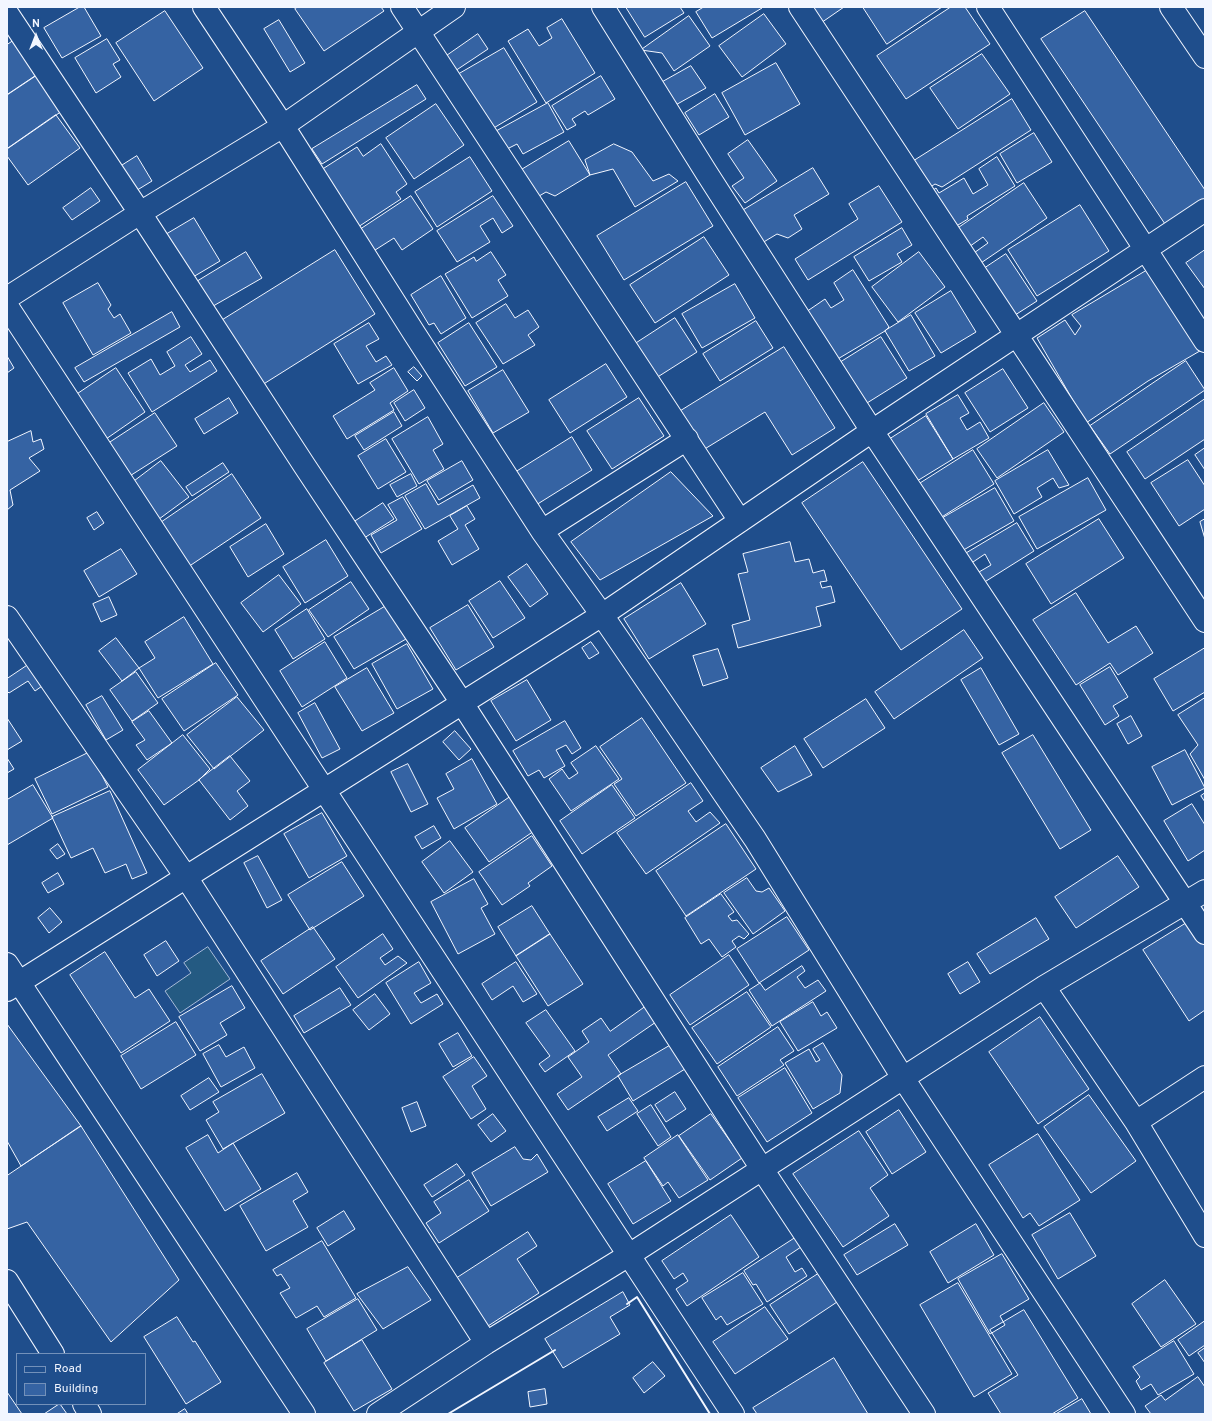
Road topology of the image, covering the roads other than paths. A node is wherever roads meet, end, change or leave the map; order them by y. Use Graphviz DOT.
graph roads {
  1 [pos="204,7"];
  2 [pos="402,7"];
  3 [pos="454,7"];
  4 [pos="603,7"];
  5 [pos="800,7"];
  6 [pos="988,7"];
  7 [pos="1171,7"];
  8 [pos="7,13"];
  9 [pos="418,32"];
  10 [pos="1205,57"];
  11 [pos="283,126"];
  12 [pos="1205,210"];
  13 [pos="140,213"];
  14 [pos="1146,249"];
  15 [pos="7,298"];
  16 [pos="7,306"];
  17 [pos="1016,336"];
  18 [pos="1205,341"];
  19 [pos="872,431"];
  20 [pos="687,439"];
  21 [pos="740,521"];
  22 [pos="542,531"];
  23 [pos="602,615"];
  24 [pos="7,617"];
  25 [pos="1205,621"];
  26 [pos="462,702"];
  27 [pos="324,790"];
  28 [pos="186,877"];
  29 [pos="1205,891"];
  30 [pos="1186,903"];
  31 [pos="1205,933"];
  32 [pos="7,964"];
  33 [pos="13,986"];
  34 [pos="1044,987"];
  35 [pos="1205,1077"];
  36 [pos="903,1078"];
  37 [pos="1136,1122"];
  38 [pos="762,1169"];
  39 [pos="1205,1236"];
  40 [pos="629,1255"];
  41 [pos="7,1281"];
  42 [pos="486,1343"];
  43 [pos="52,1353"];
  44 [pos="85,1405"];
  45 [pos="90,1414"];
  46 [pos="304,1414"];
  47 [pos="378,1414"];
  48 [pos="733,1414"];
  49 [pos="924,1414"];
  50 [pos="1124,1414"];
  1 -- 11 [label="street"];
  2 -- 9 [label="street"];
  3 -- 9 [label="street"];
  4 -- 19 [label="street"];
  5 -- 17 [label="street"];
  6 -- 14 [label="street"];
  7 -- 10 [label="street"];
  8 -- 13 [label="street"];
  9 -- 11 [label="street"];
  9 -- 20 [label="street"];
  11 -- 13 [label="street"];
  11 -- 22 [label="street"];
  12 -- 14 [label="street"];
  13 -- 15 [label="street"];
  13 -- 26 [label="street"];
  14 -- 17 [label="street"];
  14 -- 18 [label="street"];
  16 -- 27 [label="street"];
  17 -- 19 [label="street"];
  17 -- 25 [label="street"];
  19 -- 21 [label="street"];
  19 -- 30 [label="street"];
  20 -- 21 [label="street"];
  20 -- 22 [label="street"];
  21 -- 23 [label="street"];
  22 -- 23 [label="street"];
  23 -- 26 [label="street"];
  23 -- 36 [label="street"];
  24 -- 28 [label="street"];
  26 -- 27 [label="street"];
  26 -- 38 [label="street"];
  27 -- 28 [label="street"];
  27 -- 40 [label="street"];
  28 -- 33 [label="street"];
  28 -- 42 [label="street"];
  29 -- 30 [label="street"];
  30 -- 31 [label="street"];
  30 -- 34 [label="street"];
  32 -- 33 [label="street"];
  33 -- 46 [label="street"];
  34 -- 36 [label="street"];
  34 -- 37 [label="street"];
  35 -- 37 [label="street"];
  36 -- 38 [label="street"];
  36 -- 50 [label="street"];
  37 -- 39 [label="street"];
  38 -- 40 [label="street"];
  38 -- 49 [label="street"];
  40 -- 42 [label="street"];
  40 -- 48 [label="street"];
  41 -- 43 [label="street"];
  42 -- 47 [label="street"];
  44 -- 45 [label="street"];
}
